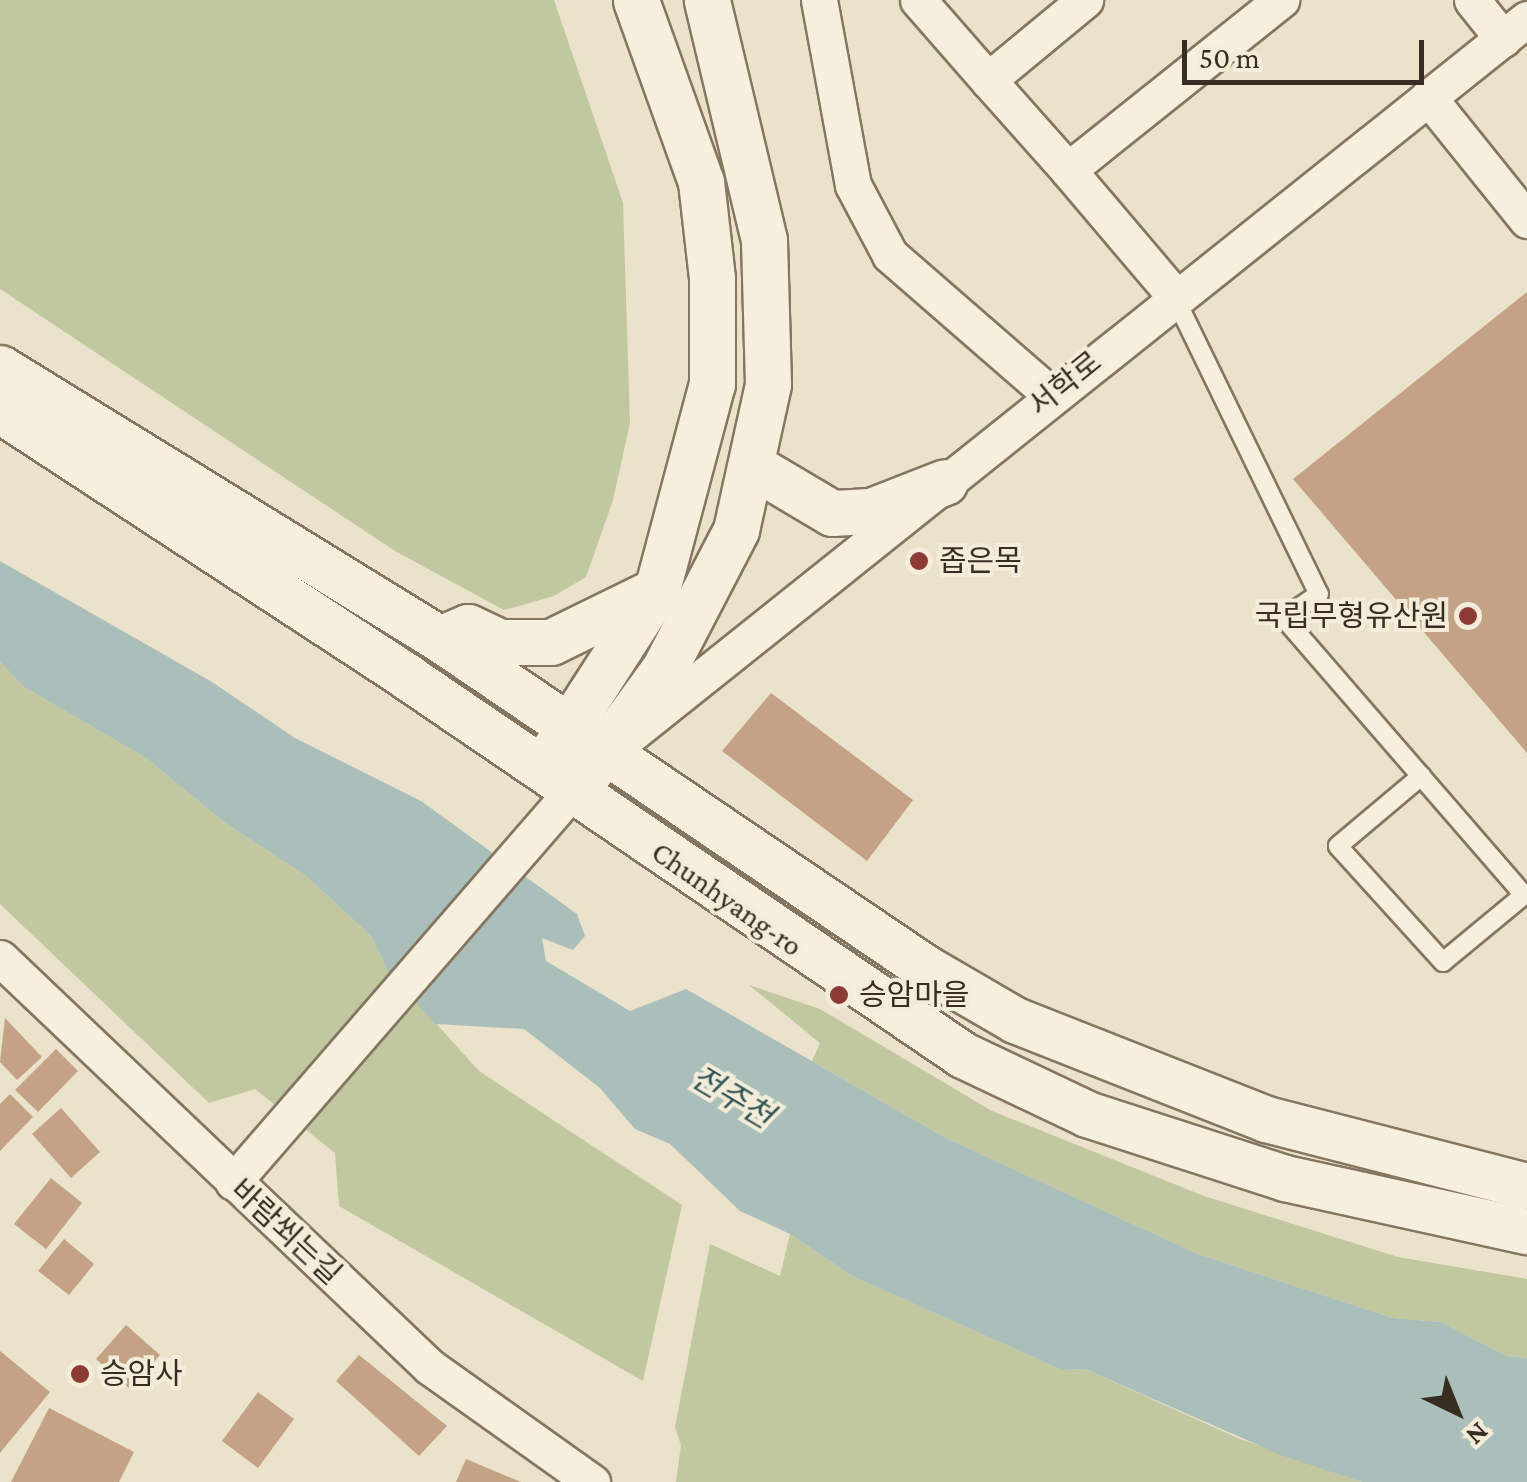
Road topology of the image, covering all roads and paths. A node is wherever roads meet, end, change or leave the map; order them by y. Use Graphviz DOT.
graph roads {
  1 [pos="636,0"];
  2 [pos="707,0"];
  3 [pos="819,0"];
  4 [pos="918,0"];
  5 [pos="1085,0"];
  6 [pos="1281,0"];
  7 [pos="1472,0"];
  8 [pos="1515,29"];
  9 [pos="988,80"];
  10 [pos="1428,97"];
  11 [pos="1068,170"];
  12 [pos="1527,220"];
  13 [pos="1174,295"];
  14 [pos="0,368"];
  15 [pos="1051,396"];
  16 [pos="0,410"];
  17 [pos="751,464"];
  18 [pos="945,482"];
  19 [pos="657,590"];
  20 [pos="440,639"];
  21 [pos="569,730"];
  22 [pos="606,754"];
  23 [pos="1420,776"];
  24 [pos="556,780"];
  25 [pos="0,958"];
  26 [pos="1527,1159"];
  27 [pos="1464,1173"];
  28 [pos="232,1182"];
  29 [pos="1527,1186"];
  30 [pos="1527,1231"];
  31 [pos="592,1482"];
  1 -- 19 [label="street"];
  2 -- 17 [label="street"];
  3 -- 15 [label="street"];
  4 -- 9 [label="street"];
  5 -- 9 [label="street"];
  6 -- 11 [label="street"];
  7 -- 8 [label="street"];
  8 -- 10 [label="street, 서학로"];
  9 -- 11 [label="street"];
  10 -- 12 [label="street"];
  10 -- 13 [label="street, 서학로"];
  11 -- 13 [label="street"];
  13 -- 15 [label="street, 서학로"];
  13 -- 23 [label="lane"];
  14 -- 20 [label="street, Chunhyang-ro"];
  15 -- 18 [label="street, 서학로"];
  16 -- 24 [label="street, Chunhyang-ro"];
  17 -- 18 [label="street"];
  17 -- 22 [label="street"];
  18 -- 22 [label="street, 서학로"];
  19 -- 20 [label="street"];
  19 -- 21 [label="street"];
  20 -- 21 [label="street, Chunhyang-ro"];
  21 -- 22 [label="street, Chunhyang-ro"];
  21 -- 24 [label="street"];
  22 -- 24 [label="street"];
  22 -- 27 [label="street, Chunhyang-ro"];
  23 -- 23 [label="lane"];
  24 -- 28 [label="street"];
  24 -- 30 [label="street, Chunhyang-ro"];
  25 -- 28 [label="street, 바람쐬는길"];
  26 -- 27 [label="street"];
  27 -- 29 [label="street, Chunhyang-ro"];
  28 -- 31 [label="street, 바람쐬는길"];
}
